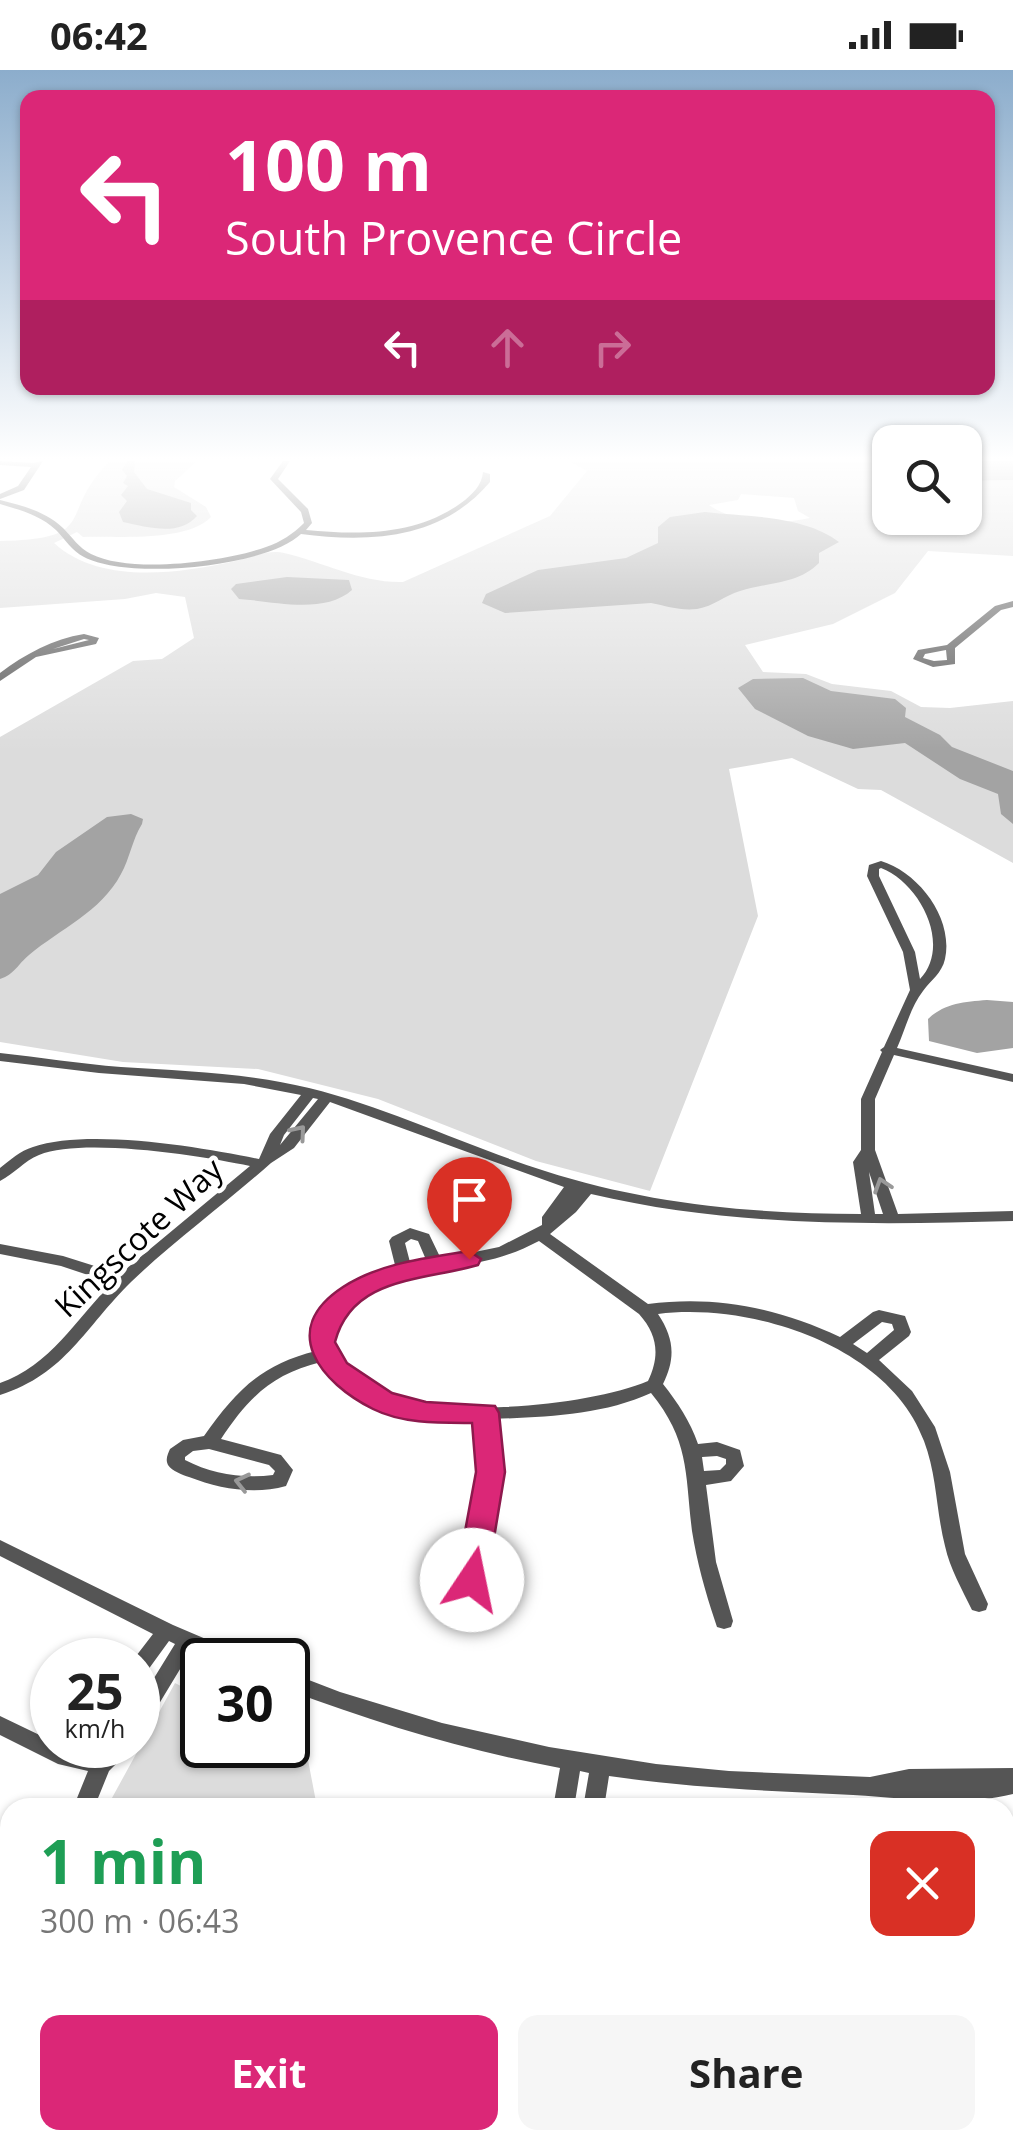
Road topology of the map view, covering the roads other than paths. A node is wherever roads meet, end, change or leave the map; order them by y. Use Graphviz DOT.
graph roads {
  1 [pos="95,558"];
  2 [pos="228,558"];
  3 [pos="1013,604"];
  4 [pos="950,647"];
  5 [pos="38,655"];
  6 [pos="0,678"];
  7 [pos="916,990"];
  8 [pos="887,1050"];
  9 [pos="0,1057"];
  10 [pos="1013,1078"];
  11 [pos="310,1092"];
  12 [pos="327,1097"];
  13 [pos="868,1150"];
  14 [pos="263,1162"];
  15 [pos="0,1176"];
  16 [pos="581,1186"];
  17 [pos="1013,1216"];
  18 [pos="869,1220"];
  19 [pos="893,1220"];
  20 [pos="544,1230"];
  21 [pos="0,1249"];
  22 [pos="436,1264"];
  23 [pos="404,1270"];
  24 [pos="123,1281"];
  25 [pos="645,1310"];
  26 [pos="841,1344"];
  27 [pos="324,1355"];
  28 [pos="867,1361"];
  29 [pos="654,1385"];
  30 [pos="0,1389"];
  31 [pos="485,1413"];
  32 [pos="209,1442"];
  33 [pos="694,1452"];
  34 [pos="696,1479"];
  35 [pos="0,1547"];
  36 [pos="472,1580"];
  37 [pos="979,1604"];
  38 [pos="724,1621"];
  39 [pos="166,1631"];
  40 [pos="181,1638"];
  41 [pos="160,1639"];
  42 [pos="180,1652"];
  43 [pos="160,1685"];
  44 [pos="310,1691"];
  45 [pos="0,1725"];
  46 [pos="30,1740"];
  47 [pos="572,1760"];
  48 [pos="600,1765"];
  49 [pos="96,1768"];
  50 [pos="1013,1780"];
  51 [pos="86,1798"];
  52 [pos="566,1798"];
  53 [pos="595,1798"];
  1 -- 2 [label="street"];
  3 -- 4 [label="street"];
  5 -- 5 [label="street"];
  5 -- 6 [label="street"];
  7 -- 7 [label="street"];
  7 -- 8 [label="street"];
  8 -- 10 [label="street"];
  8 -- 13 [label="street"];
  9 -- 11 [label="street"];
  11 -- 12 [label="street"];
  11 -- 14 [label="street, Kingscote Way"];
  14 -- 12 [label="street, Kingscote Way, one-way"];
  12 -- 16 [label="street"];
  13 -- 18 [label="street"];
  19 -- 13 [label="street, one-way"];
  14 -- 15 [label="street"];
  14 -- 24 [label="street, Kingscote Way"];
  16 -- 18 [label="street"];
  16 -- 20 [label="street"];
  17 -- 19 [label="street"];
  18 -- 19 [label="street"];
  20 -- 22 [label="street"];
  20 -- 25 [label="street"];
  21 -- 24 [label="street"];
  22 -- 23 [label="street"];
  22 -- 23 [label="street"];
  23 -- 27 [label="street"];
  24 -- 30 [label="street, Kingscote Way"];
  25 -- 26 [label="street"];
  25 -- 29 [label="street"];
  26 -- 28 [label="street"];
  26 -- 28 [label="street"];
  27 -- 31 [label="street"];
  27 -- 32 [label="street"];
  28 -- 37 [label="street"];
  29 -- 31 [label="street"];
  29 -- 33 [label="street"];
  31 -- 36 [label="street"];
  32 -- 32 [label="street, one-way"];
  33 -- 34 [label="street"];
  33 -- 34 [label="street"];
  34 -- 38 [label="street"];
  35 -- 39 [label="street"];
  39 -- 40 [label="street"];
  39 -- 41 [label="street"];
  42 -- 43 [label="street"];
  44 -- 47 [label="street"];
  45 -- 46 [label="street"];
  47 -- 48 [label="street"];
  47 -- 52 [label="street"];
  48 -- 50 [label="street"];
  48 -- 53 [label="street"];
  49 -- 51 [label="street"];
}
